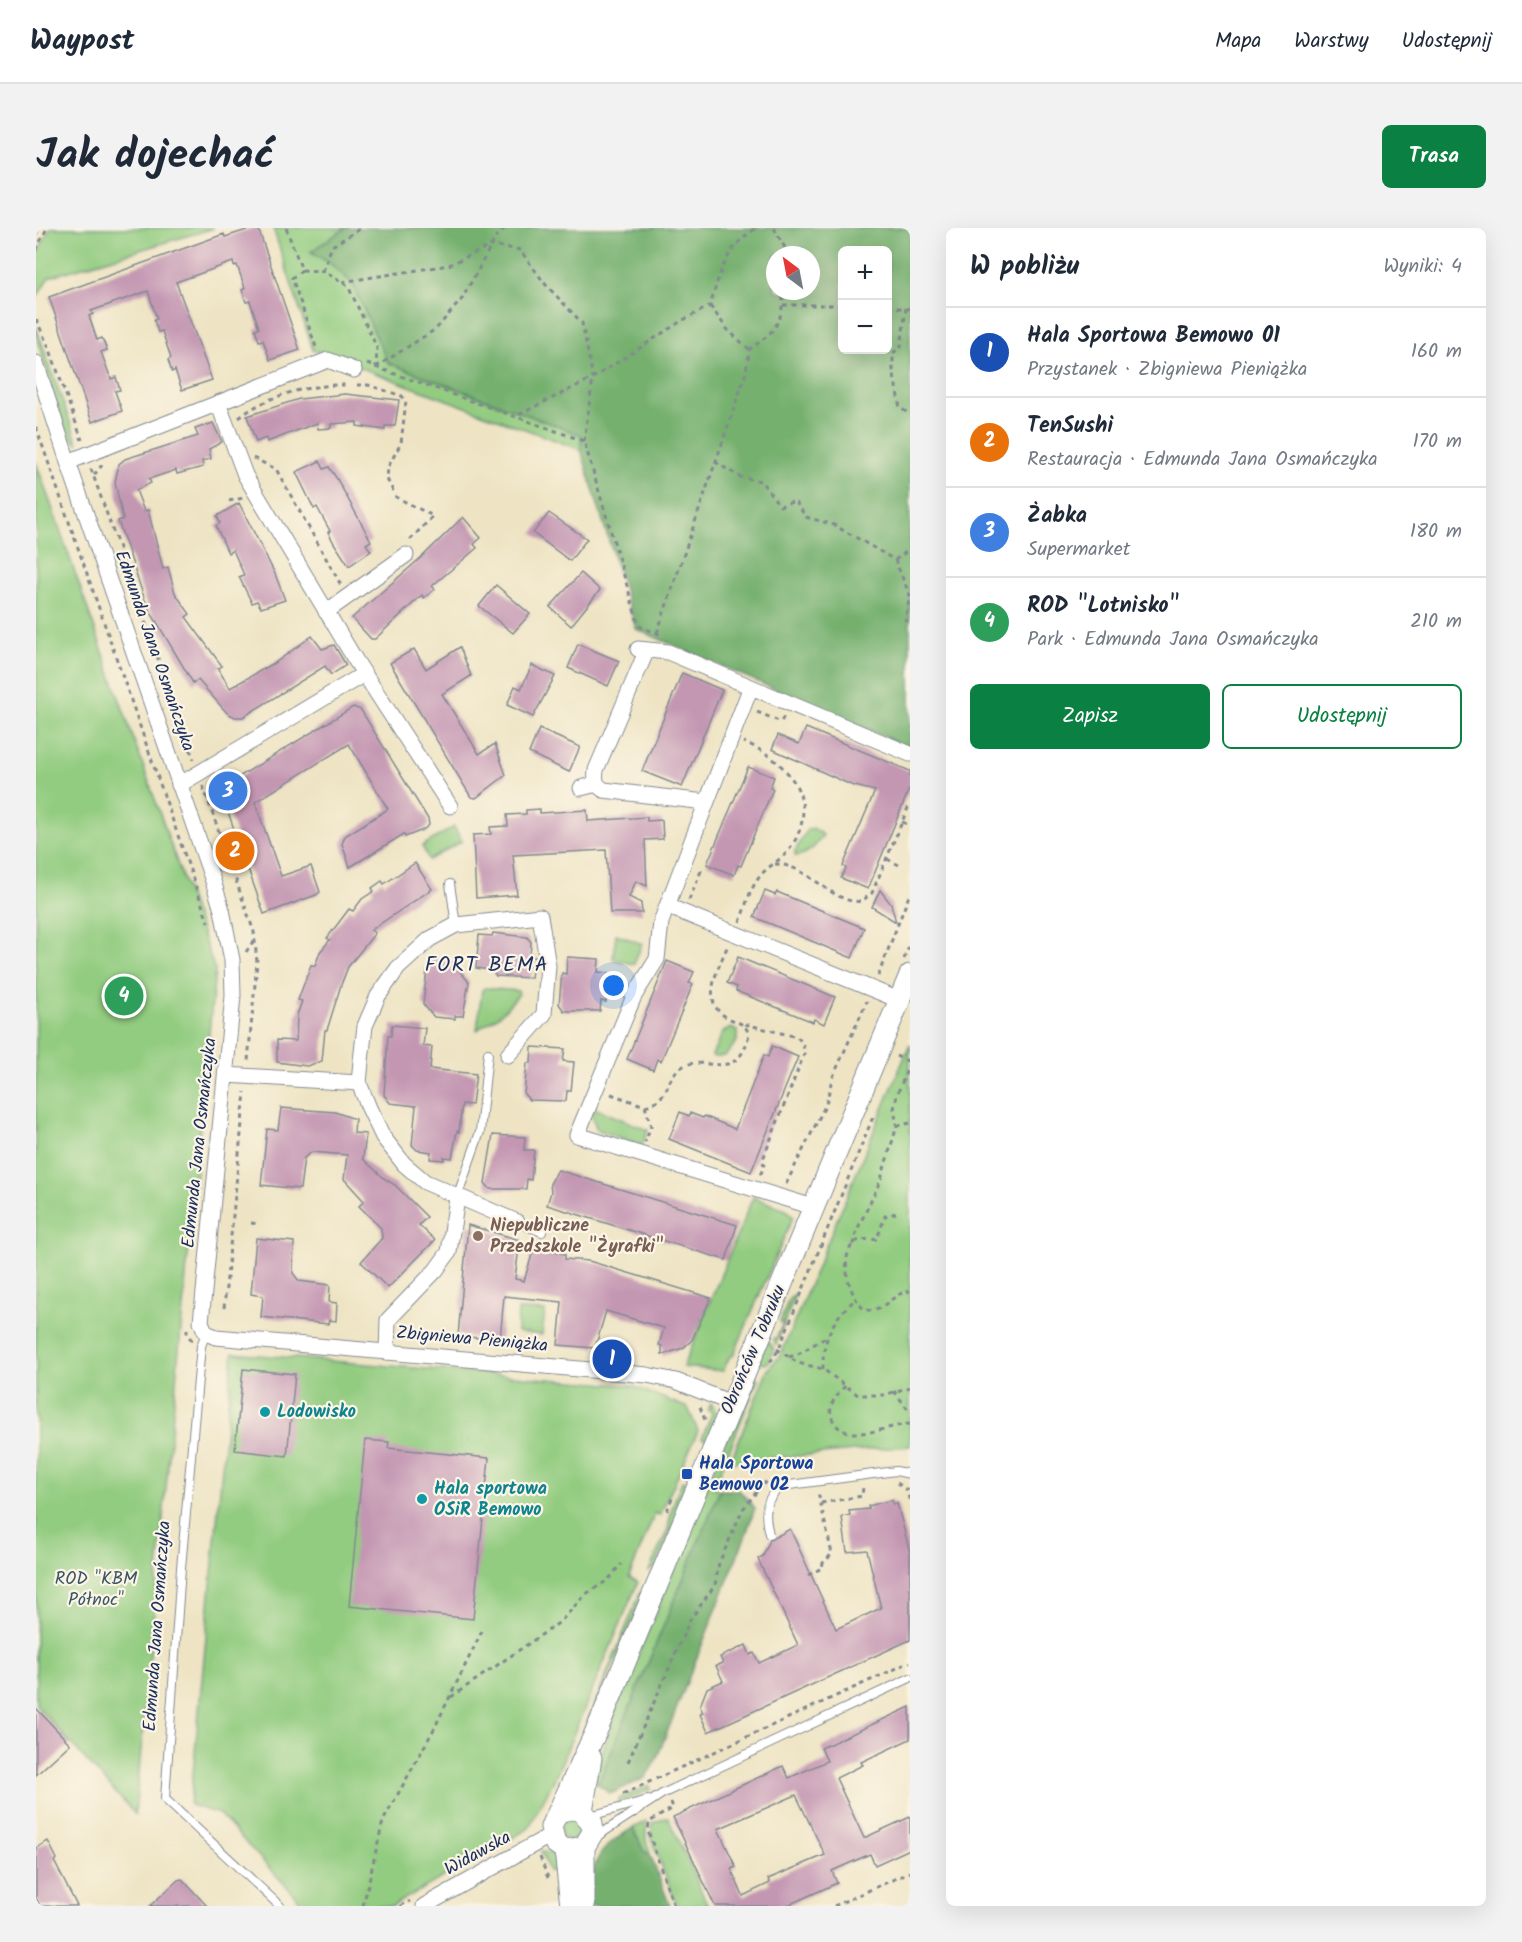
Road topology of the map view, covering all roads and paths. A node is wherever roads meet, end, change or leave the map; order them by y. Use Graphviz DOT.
graph roads {
  1 [pos="39,228"];
  2 [pos="47,228"];
  3 [pos="286,228"];
  4 [pos="361,228"];
  5 [pos="505,228"];
  6 [pos="757,228"];
  7 [pos="774,228"];
  8 [pos="36,234"];
  9 [pos="492,244"];
  10 [pos="784,246"];
  11 [pos="36,250"];
  12 [pos="302,270"];
  13 [pos="323,271"];
  14 [pos="342,282"];
  15 [pos="783,300"];
  16 [pos="838,304"];
  17 [pos="783,305"];
  18 [pos="710,306"];
  19 [pos="892,307"];
  20 [pos="908,309"];
  21 [pos="750,349"];
  22 [pos="324,350"];
  23 [pos="36,363"];
  24 [pos="360,367"];
  25 [pos="376,367"];
  26 [pos="592,378"];
  27 [pos="218,403"];
  28 [pos="910,414"];
  29 [pos="513,417"];
  30 [pos="236,424"];
  31 [pos="36,428"];
  32 [pos="584,441"];
  33 [pos="246,457"];
  34 [pos="68,462"];
  35 [pos="715,462"];
  36 [pos="250,497"];
  37 [pos="229,501"];
  38 [pos="910,549"];
  39 [pos="405,550"];
  40 [pos="895,560"];
  41 [pos="348,597"];
  42 [pos="326,612"];
  43 [pos="910,625"];
  44 [pos="657,633"];
  45 [pos="668,638"];
  46 [pos="364,674"];
  47 [pos="750,689"];
  48 [pos="743,706"];
  49 [pos="787,713"];
  50 [pos="730,737"];
  51 [pos="910,754"];
  52 [pos="597,784"];
  53 [pos="179,785"];
  54 [pos="581,788"];
  55 [pos="705,802"];
  56 [pos="910,803"];
  57 [pos="450,806"];
  58 [pos="902,822"];
  59 [pos="910,825"];
  60 [pos="886,860"];
  61 [pos="774,864"];
  62 [pos="899,865"];
  63 [pos="450,884"];
  64 [pos="910,892"];
  65 [pos="667,906"];
  66 [pos="456,925"];
  67 [pos="209,926"];
  68 [pos="735,929"];
  69 [pos="910,975"];
  70 [pos="872,989"];
  71 [pos="899,1000"];
  72 [pos="743,1024"];
  73 [pos="488,1053"];
  74 [pos="508,1055"];
  75 [pos="910,1062"];
  76 [pos="892,1066"];
  77 [pos="909,1073"];
  78 [pos="226,1075"];
  79 [pos="359,1083"];
  80 [pos="595,1088"];
  81 [pos="876,1108"];
  82 [pos="910,1123"];
  83 [pos="897,1126"];
  84 [pos="758,1179"];
  85 [pos="779,1196"];
  86 [pos="457,1198"];
  87 [pos="813,1208"];
  88 [pos="896,1213"];
  89 [pos="517,1222"];
  90 [pos="251,1223"];
  91 [pos="259,1224"];
  92 [pos="542,1232"];
  93 [pos="853,1245"];
  94 [pos="804,1288"];
  95 [pos="910,1292"];
  96 [pos="796,1293"];
  97 [pos="855,1300"];
  98 [pos="188,1323"];
  99 [pos="206,1333"];
  100 [pos="829,1336"];
  101 [pos="192,1340"];
  102 [pos="774,1344"];
  103 [pos="778,1351"];
  104 [pos="387,1352"];
  105 [pos="787,1357"];
  106 [pos="765,1369"];
  107 [pos="823,1369"];
  108 [pos="845,1386"];
  109 [pos="910,1387"];
  110 [pos="894,1391"];
  111 [pos="731,1403"];
  112 [pos="910,1412"];
  113 [pos="910,1424"];
  114 [pos="910,1474"];
  115 [pos="770,1479"];
  116 [pos="816,1481"];
  117 [pos="886,1484"];
  118 [pos="762,1485"];
  119 [pos="722,1486"];
  120 [pos="874,1486"];
  121 [pos="821,1503"];
  122 [pos="910,1503"];
  123 [pos="769,1534"];
  124 [pos="621,1564"];
  125 [pos="808,1575"];
  126 [pos="483,1629"];
  127 [pos="910,1662"];
  128 [pos="910,1678"];
  129 [pos="449,1698"];
  130 [pos="599,1725"];
  131 [pos="628,1762"];
  132 [pos="634,1788"];
  133 [pos="655,1798"];
  134 [pos="671,1802"];
  135 [pos="558,1813"];
  136 [pos="585,1814"];
  137 [pos="573,1843"];
  138 [pos="910,1872"];
  139 [pos="279,1906"];
  140 [pos="363,1906"];
  141 [pos="424,1906"];
  142 [pos="571,1906"];
  143 [pos="584,1906"];
  144 [pos="674,1906"];
  145 [pos="834,1906"];
  1 -- 8 [label="path"];
  2 -- 11 [label="path"];
  3 -- 12 [label="path"];
  4 -- 13 [label="path"];
  5 -- 9 [label="path"];
  6 -- 18 [label="path"];
  7 -- 10 [label="path"];
  9 -- 14 [label="path"];
  9 -- 25 [label="path"];
  9 -- 26 [label="path"];
  12 -- 13 [label="path"];
  12 -- 22 [label="path"];
  13 -- 14 [label="path"];
  14 -- 25 [label="path"];
  15 -- 17 [label="path"];
  16 -- 17 [label="path"];
  17 -- 21 [label="path"];
  18 -- 21 [label="path"];
  18 -- 26 [label="path"];
  19 -- 20 [label="path"];
  20 -- 28 [label="path"];
  21 -- 35 [label="path"];
  23 -- 34 [label="street, Edmunda Jana Osmańczyka"];
  24 -- 25 [label="path"];
  24 -- 27 [label="street"];
  25 -- 29 [label="path"];
  26 -- 29 [label="path"];
  26 -- 32 [label="path"];
  27 -- 34 [label="street"];
  27 -- 42 [label="street"];
  29 -- 32 [label="path"];
  30 -- 39 [label="path"];
  31 -- 67 [label="path"];
  32 -- 44 [label="path"];
  33 -- 41 [label="path"];
  34 -- 53 [label="street, Edmunda Jana Osmańczyka"];
  35 -- 40 [label="path"];
  35 -- 44 [label="path"];
  36 -- 37 [label="path"];
  38 -- 40 [label="path"];
  39 -- 41 [label="street"];
  40 -- 43 [label="path"];
  41 -- 42 [label="street"];
  42 -- 46 [label="street"];
  44 -- 45 [label="path"];
  46 -- 53 [label="street"];
  46 -- 57 [label="street"];
  47 -- 48 [label="street"];
  47 -- 51 [label="street"];
  47 -- 52 [label="street"];
  48 -- 49 [label="path"];
  48 -- 50 [label="street"];
  50 -- 55 [label="street"];
  50 -- 61 [label="path"];
  52 -- 54 [label="street"];
  52 -- 55 [label="street"];
  53 -- 78 [label="street, Edmunda Jana Osmańczyka"];
  55 -- 65 [label="street"];
  56 -- 58 [label="path"];
  58 -- 59 [label="path"];
  58 -- 60 [label="path"];
  60 -- 61 [label="path"];
  60 -- 62 [label="path"];
  61 -- 68 [label="path"];
  63 -- 66 [label="lane"];
  64 -- 70 [label="path"];
  65 -- 68 [label="street"];
  65 -- 80 [label="street"];
  66 -- 74 [label="street"];
  66 -- 79 [label="street"];
  68 -- 70 [label="street"];
  68 -- 72 [label="path"];
  69 -- 71 [label="street, Obrońców Tobruku"];
  70 -- 71 [label="street"];
  70 -- 85 [label="path"];
  71 -- 87 [label="street, Obrońców Tobruku"];
  72 -- 80 [label="path"];
  72 -- 84 [label="path"];
  73 -- 86 [label="lane"];
  75 -- 76 [label="path"];
  75 -- 77 [label="path"];
  77 -- 83 [label="path"];
  78 -- 79 [label="street"];
  78 -- 99 [label="street, Edmunda Jana Osmańczyka"];
  79 -- 86 [label="street"];
  80 -- 85 [label="street"];
  81 -- 94 [label="path"];
  82 -- 83 [label="path"];
  83 -- 93 [label="path"];
  85 -- 87 [label="street"];
  86 -- 89 [label="street"];
  86 -- 104 [label="street"];
  87 -- 111 [label="street, Obrońców Tobruku"];
  88 -- 93 [label="path"];
  89 -- 92 [label="lane"];
  90 -- 91 [label="path"];
  93 -- 97 [label="path"];
  94 -- 96 [label="path"];
  94 -- 103 [label="path"];
  95 -- 97 [label="path"];
  97 -- 100 [label="path"];
  98 -- 101 [label="path"];
  99 -- 104 [label="street, Zbigniewa Pieniążka"];
  99 -- 139 [label="lane, Edmunda Jana Osmańczyka"];
  100 -- 105 [label="path"];
  100 -- 107 [label="path"];
  102 -- 103 [label="path"];
  103 -- 105 [label="path"];
  103 -- 106 [label="path"];
  104 -- 111 [label="street, Zbigniewa Pieniążka"];
  105 -- 107 [label="path"];
  107 -- 108 [label="path"];
  108 -- 110 [label="path"];
  108 -- 113 [label="path"];
  109 -- 110 [label="path"];
  110 -- 112 [label="path"];
  111 -- 130 [label="street, Obrońców Tobruku"];
  114 -- 116 [label="lane"];
  115 -- 118 [label="path"];
  116 -- 121 [label="path"];
  116 -- 123 [label="lane"];
  117 -- 122 [label="path"];
  118 -- 119 [label="path"];
  118 -- 131 [label="path"];
  120 -- 121 [label="path"];
  121 -- 125 [label="path"];
  124 -- 129 [label="path"];
  126 -- 129 [label="path"];
  127 -- 132 [label="path"];
  128 -- 133 [label="lane"];
  129 -- 140 [label="path"];
  130 -- 135 [label="street, Obrońców Tobruku"];
  130 -- 136 [label="street, Obrońców Tobruku"];
  133 -- 136 [label="lane"];
  133 -- 137 [label="lane"];
  134 -- 144 [label="path"];
  135 -- 136 [label="street"];
  135 -- 137 [label="street, Obrońców Tobruku"];
  136 -- 137 [label="street, Obrońców Tobruku"];
  137 -- 141 [label="street, Widawska"];
  137 -- 142 [label="street"];
  137 -- 143 [label="street"];
  138 -- 145 [label="path"];
}
